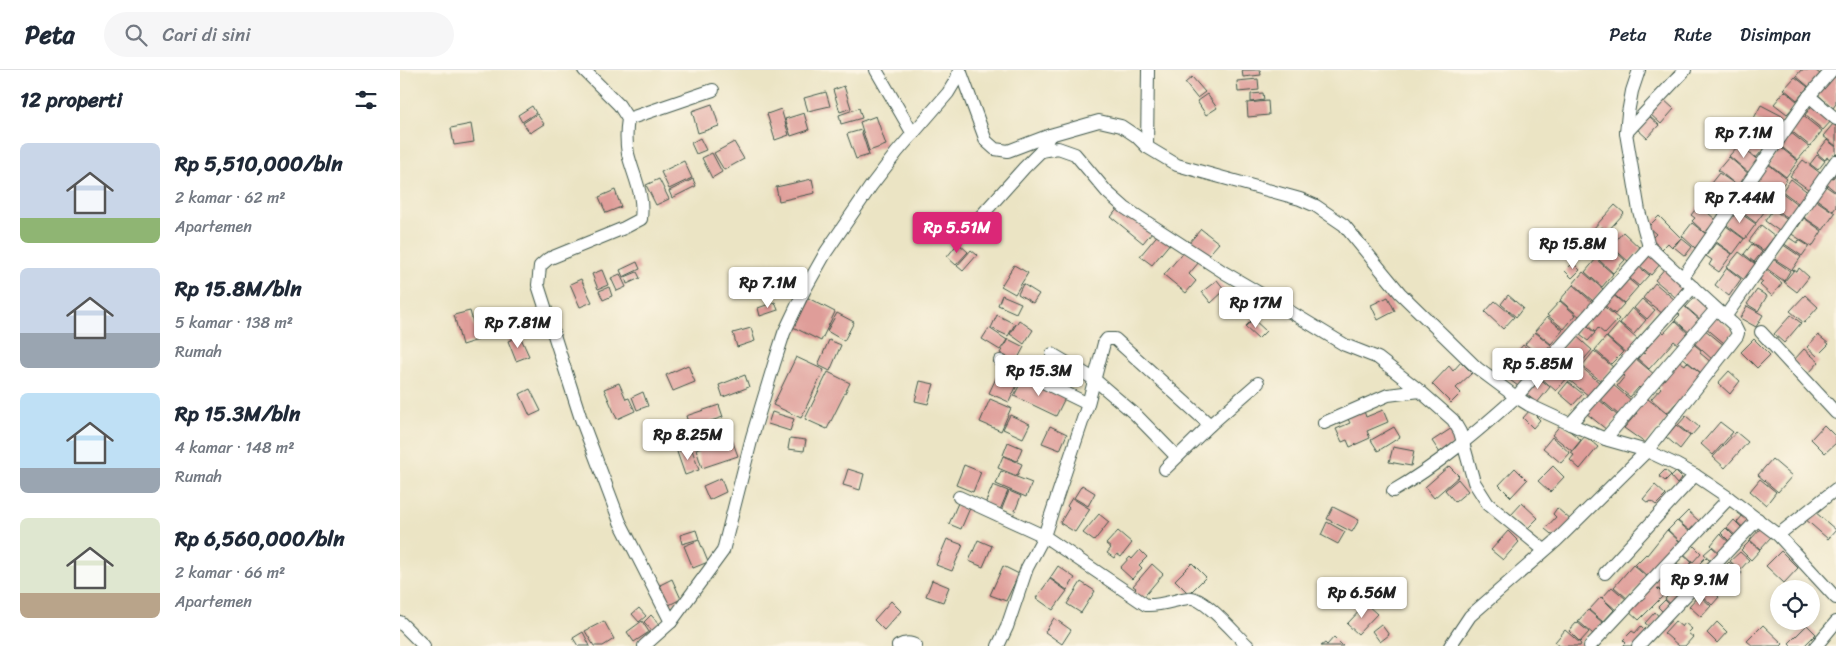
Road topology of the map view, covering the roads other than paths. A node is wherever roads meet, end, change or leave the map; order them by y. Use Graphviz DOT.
graph roads {
  1 [pos="584,70"];
  2 [pos="876,70"];
  3 [pos="960,70"];
  4 [pos="1148,70"];
  5 [pos="1639,70"];
  6 [pos="1685,70"];
  7 [pos="1832,70"];
  8 [pos="713,90"];
  9 [pos="1809,96"];
  10 [pos="628,119"];
  11 [pos="1836,119"];
  12 [pos="1626,133"];
  13 [pos="913,134"];
  14 [pos="1050,135"];
  15 [pos="1147,147"];
  16 [pos="1041,151"];
  17 [pos="1836,161"];
  18 [pos="973,225"];
  19 [pos="1649,247"];
  20 [pos="1683,277"];
  21 [pos="1693,287"];
  22 [pos="1721,313"];
  23 [pos="1761,332"];
  24 [pos="1052,354"];
  25 [pos="1000,360"];
  26 [pos="1094,379"];
  27 [pos="1258,383"];
  28 [pos="1420,391"];
  29 [pos="1516,397"];
  30 [pos="1088,404"];
  31 [pos="1836,413"];
  32 [pos="1324,423"];
  33 [pos="1570,424"];
  34 [pos="1210,425"];
  35 [pos="1605,439"];
  36 [pos="1463,442"];
  37 [pos="1647,451"];
  38 [pos="1177,456"];
  39 [pos="1165,469"];
  40 [pos="1695,475"];
  41 [pos="1836,489"];
  42 [pos="1393,491"];
  43 [pos="960,498"];
  44 [pos="1729,498"];
  45 [pos="1758,519"];
  46 [pos="1778,535"];
  47 [pos="1044,536"];
  48 [pos="1544,550"];
  49 [pos="1604,573"];
  50 [pos="1836,598"];
  51 [pos="400,622"];
  52 [pos="671,622"];
  53 [pos="1836,622"];
  54 [pos="424,646"];
  55 [pos="644,646"];
  56 [pos="898,646"];
  57 [pos="916,646"];
  58 [pos="998,646"];
  59 [pos="1248,646"];
  60 [pos="1450,646"];
  61 [pos="1590,646"];
  62 [pos="1638,646"];
  63 [pos="1816,646"];
  1 -- 10 [label="street"];
  2 -- 13 [label="street"];
  3 -- 13 [label="street"];
  3 -- 14 [label="street"];
  4 -- 15 [label="street"];
  5 -- 12 [label="street"];
  6 -- 12 [label="street"];
  7 -- 9 [label="street"];
  8 -- 10 [label="street"];
  9 -- 11 [label="street"];
  9 -- 20 [label="street"];
  10 -- 52 [label="street"];
  12 -- 19 [label="street"];
  13 -- 52 [label="street"];
  14 -- 15 [label="street"];
  14 -- 16 [label="street"];
  15 -- 29 [label="street"];
  16 -- 18 [label="street"];
  16 -- 28 [label="street"];
  17 -- 22 [label="street"];
  19 -- 20 [label="street"];
  19 -- 29 [label="street"];
  20 -- 21 [label="street"];
  21 -- 22 [label="street"];
  21 -- 33 [label="street"];
  22 -- 35 [label="street"];
  22 -- 37 [label="street"];
  23 -- 31 [label="street"];
  24 -- 26 [label="street"];
  25 -- 30 [label="street"];
  26 -- 30 [label="street"];
  26 -- 34 [label="street"];
  26 -- 38 [label="street"];
  27 -- 34 [label="street"];
  28 -- 32 [label="street"];
  28 -- 36 [label="street"];
  29 -- 33 [label="street"];
  29 -- 36 [label="street"];
  30 -- 47 [label="street"];
  33 -- 35 [label="street"];
  34 -- 38 [label="street"];
  35 -- 37 [label="street"];
  36 -- 42 [label="street"];
  36 -- 48 [label="street"];
  37 -- 40 [label="street"];
  37 -- 48 [label="street"];
  38 -- 39 [label="street"];
  40 -- 44 [label="street"];
  40 -- 49 [label="street"];
  41 -- 46 [label="street"];
  43 -- 47 [label="street"];
  44 -- 45 [label="street"];
  44 -- 61 [label="street"];
  45 -- 46 [label="street"];
  45 -- 62 [label="street"];
  46 -- 50 [label="street"];
  47 -- 58 [label="street"];
  47 -- 59 [label="street"];
  48 -- 60 [label="street"];
  51 -- 54 [label="street"];
  52 -- 55 [label="street"];
  53 -- 63 [label="street"];
  56 -- 57 [label="street"];
}
